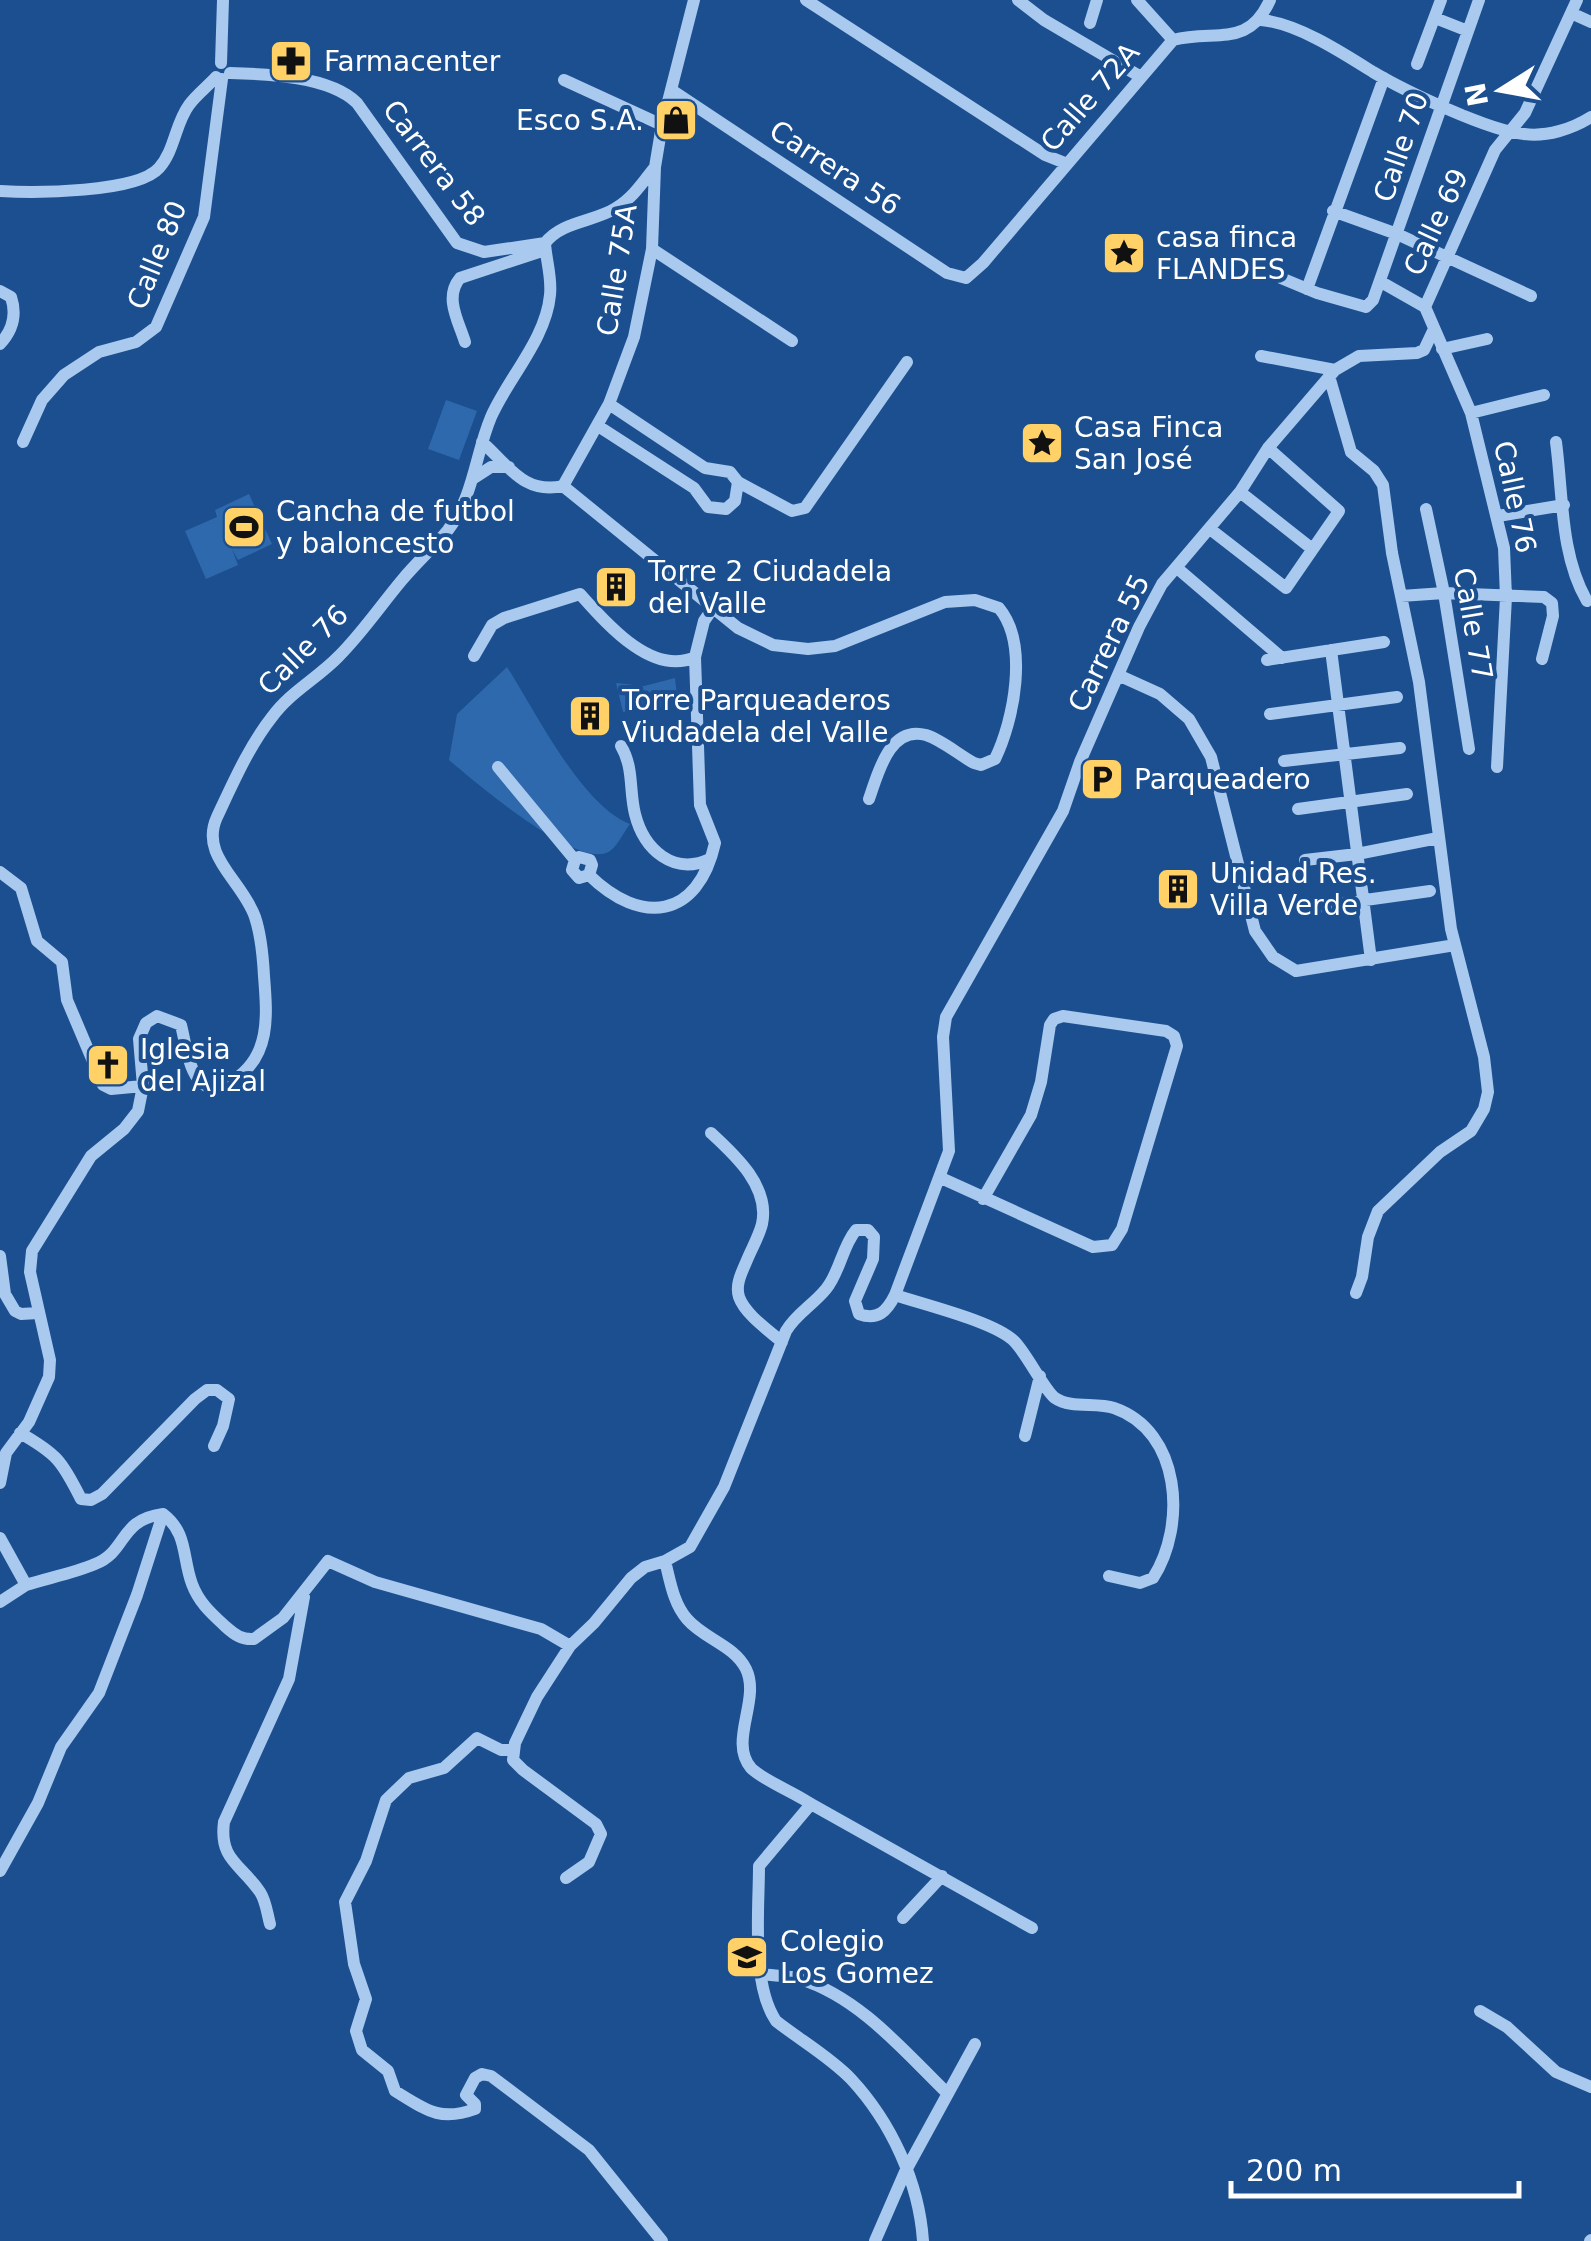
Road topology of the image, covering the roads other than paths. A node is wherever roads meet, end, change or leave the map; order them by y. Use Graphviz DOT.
graph roads {
  1 [pos="223,0"];
  2 [pos="694,0"];
  3 [pos="806,0"];
  4 [pos="1018,0"];
  5 [pos="1097,0"];
  6 [pos="1137,0"];
  7 [pos="1270,0"];
  8 [pos="1441,0"];
  9 [pos="1479,0"];
  10 [pos="1574,7"];
  11 [pos="1434,18"];
  12 [pos="1261,20"];
  13 [pos="1591,22"];
  14 [pos="1090,23"];
  15 [pos="1468,31"];
  16 [pos="1174,40"];
  17 [pos="1417,64"];
  18 [pos="222,73"];
  19 [pos="1141,77"];
  20 [pos="1384,78"];
  21 [pos="564,80"];
  22 [pos="673,91"];
  23 [pos="1442,106"];
  24 [pos="1591,118"];
  25 [pos="662,124"];
  26 [pos="1510,132"];
  27 [pos="1065,163"];
  28 [pos="655,167"];
  29 [pos="0,191"];
  30 [pos="631,198"];
  31 [pos="654,211"];
  32 [pos="1333,211"];
  33 [pos="1397,234"];
  34 [pos="545,246"];
  35 [pos="652,248"];
  36 [pos="1447,257"];
  37 [pos="972,274"];
  38 [pos="1281,278"];
  39 [pos="1381,282"];
  40 [pos="1307,289"];
  41 [pos="0,291"];
  42 [pos="1530,296"];
  43 [pos="1426,308"];
  44 [pos="1433,331"];
  45 [pos="1488,340"];
  46 [pos="792,341"];
  47 [pos="465,342"];
  48 [pos="0,344"];
  49 [pos="1442,349"];
  50 [pos="1261,356"];
  51 [pos="907,362"];
  52 [pos="1332,373"];
  53 [pos="1544,396"];
  54 [pos="609,404"];
  55 [pos="1470,413"];
  56 [pos="598,426"];
  57 [pos="23,442"];
  58 [pos="482,442"];
  59 [pos="1556,442"];
  60 [pos="1268,448"];
  61 [pos="512,471"];
  62 [pos="474,478"];
  63 [pos="738,482"];
  64 [pos="557,487"];
  65 [pos="1240,492"];
  66 [pos="1564,506"];
  67 [pos="1426,509"];
  68 [pos="1498,516"];
  69 [pos="1210,529"];
  70 [pos="1311,548"];
  71 [pos="1177,568"];
  72 [pos="1444,593"];
  73 [pos="1401,596"];
  74 [pos="1506,597"];
  75 [pos="1587,601"];
  76 [pos="712,608"];
  77 [pos="1384,642"];
  78 [pos="1331,650"];
  79 [pos="474,656"];
  80 [pos="694,656"];
  81 [pos="1282,658"];
  82 [pos="1267,660"];
  83 [pos="1542,660"];
  84 [pos="1118,675"];
  85 [pos="1398,697"];
  86 [pos="1338,705"];
  87 [pos="1270,714"];
  88 [pos="622,746"];
  89 [pos="1400,748"];
  90 [pos="1469,749"];
  91 [pos="1344,754"];
  92 [pos="1284,761"];
  93 [pos="498,767"];
  94 [pos="1497,767"];
  95 [pos="1407,794"];
  96 [pos="870,799"];
  97 [pos="1350,802"];
  98 [pos="1298,809"];
  99 [pos="1438,838"];
  100 [pos="1357,854"];
  101 [pos="710,859"];
  102 [pos="1305,860"];
  103 [pos="0,872"];
  104 [pos="1430,890"];
  105 [pos="1364,901"];
  106 [pos="1308,908"];
  107 [pos="1455,945"];
  108 [pos="1371,960"];
  109 [pos="142,1086"];
  110 [pos="711,1133"];
  111 [pos="940,1178"];
  112 [pos="983,1200"];
  113 [pos="0,1256"];
  114 [pos="1356,1293"];
  115 [pos="895,1295"];
  116 [pos="38,1312"];
  117 [pos="782,1342"];
  118 [pos="1040,1376"];
  119 [pos="20,1432"];
  120 [pos="1025,1436"];
  121 [pos="214,1446"];
  122 [pos="0,1482"];
  123 [pos="163,1514"];
  124 [pos="0,1538"];
  125 [pos="665,1561"];
  126 [pos="1109,1576"];
  127 [pos="26,1585"];
  128 [pos="304,1594"];
  129 [pos="0,1602"];
  130 [pos="570,1646"];
  131 [pos="512,1750"];
  132 [pos="811,1804"];
  133 [pos="0,1872"];
  134 [pos="942,1876"];
  135 [pos="566,1878"];
  136 [pos="903,1918"];
  137 [pos="270,1924"];
  138 [pos="1032,1928"];
  139 [pos="761,1974"];
  140 [pos="1480,2011"];
  141 [pos="975,2044"];
  142 [pos="1591,2088"];
  143 [pos="946,2092"];
  144 [pos="906,2172"];
  145 [pos="662,2241"];
  146 [pos="875,2241"];
  147 [pos="923,2241"];
  1 -- 18 [label="street, Calle 80"];
  2 -- 22 [label="street"];
  3 -- 27 [label="street"];
  4 -- 19 [label="street"];
  5 -- 14 [label="street"];
  6 -- 16 [label="street"];
  7 -- 12 [label="street"];
  8 -- 11 [label="street"];
  9 -- 15 [label="street, Calle 70"];
  10 -- 13 [label="street"];
  10 -- 26 [label="street, Calle 69"];
  11 -- 15 [label="street"];
  11 -- 17 [label="street"];
  12 -- 16 [label="street, Calle 72A"];
  12 -- 20 [label="street"];
  15 -- 23 [label="street, Calle 70"];
  16 -- 19 [label="street, Calle 72A"];
  18 -- 29 [label="street"];
  18 -- 34 [label="street, Carrera 58"];
  18 -- 57 [label="street, Calle 80"];
  19 -- 27 [label="street, Calle 72A"];
  20 -- 23 [label="street"];
  20 -- 32 [label="street"];
  21 -- 25 [label="street"];
  22 -- 25 [label="street"];
  22 -- 37 [label="street, Carrera 56"];
  23 -- 26 [label="street"];
  23 -- 33 [label="street, Calle 70"];
  24 -- 26 [label="street"];
  25 -- 28 [label="street"];
  26 -- 36 [label="street, Calle 69"];
  27 -- 37 [label="street, Calle 72A"];
  28 -- 30 [label="street"];
  28 -- 31 [label="street, Calle 75A"];
  30 -- 31 [label="street"];
  30 -- 34 [label="street"];
  31 -- 35 [label="street, Calle 75A"];
  32 -- 33 [label="street"];
  32 -- 40 [label="street"];
  33 -- 36 [label="street"];
  33 -- 39 [label="street, Calle 70"];
  34 -- 47 [label="street"];
  34 -- 58 [label="street, Calle 76"];
  35 -- 46 [label="street"];
  35 -- 54 [label="street, Calle 75A"];
  36 -- 42 [label="street"];
  36 -- 43 [label="street, Calle 69"];
  38 -- 40 [label="street"];
  39 -- 40 [label="street, Calle 70"];
  39 -- 43 [label="street"];
  41 -- 48 [label="street"];
  43 -- 44 [label="street, Calle 76"];
  44 -- 49 [label="street, Calle 76"];
  44 -- 52 [label="street"];
  45 -- 49 [label="street"];
  49 -- 55 [label="street, Calle 76"];
  50 -- 52 [label="street"];
  51 -- 63 [label="street"];
  52 -- 60 [label="street, Carrera 55"];
  52 -- 73 [label="street"];
  53 -- 55 [label="street"];
  54 -- 56 [label="street, Calle 75A"];
  54 -- 63 [label="street"];
  55 -- 68 [label="street, Calle 76"];
  56 -- 63 [label="street"];
  56 -- 64 [label="street, Calle 75A"];
  58 -- 61 [label="street"];
  58 -- 62 [label="street, Calle 76"];
  59 -- 66 [label="street"];
  60 -- 65 [label="street, Carrera 55"];
  60 -- 70 [label="street"];
  61 -- 62 [label="street"];
  61 -- 64 [label="street"];
  62 -- 109 [label="street, Calle 76"];
  64 -- 76 [label="street"];
  65 -- 69 [label="street, Carrera 55"];
  65 -- 70 [label="street"];
  66 -- 68 [label="street"];
  66 -- 75 [label="street"];
  67 -- 72 [label="street, Calle 77"];
  68 -- 74 [label="street, Calle 76"];
  69 -- 70 [label="street"];
  69 -- 71 [label="street, Carrera 55"];
  71 -- 81 [label="street"];
  71 -- 84 [label="street, Carrera 55"];
  72 -- 73 [label="street"];
  72 -- 74 [label="street"];
  72 -- 90 [label="street, Calle 77"];
  73 -- 99 [label="street"];
  74 -- 83 [label="street"];
  74 -- 94 [label="street, Calle 76"];
  76 -- 80 [label="street"];
  76 -- 96 [label="street"];
  77 -- 78 [label="street"];
  78 -- 81 [label="street"];
  78 -- 86 [label="street"];
  79 -- 80 [label="street"];
  80 -- 101 [label="street"];
  81 -- 82 [label="street"];
  84 -- 108 [label="street"];
  84 -- 111 [label="street, Carrera 55"];
  85 -- 86 [label="street"];
  86 -- 87 [label="street"];
  86 -- 91 [label="street"];
  88 -- 101 [label="street"];
  89 -- 91 [label="street"];
  91 -- 92 [label="street"];
  91 -- 97 [label="street"];
  93 -- 101 [label="street"];
  95 -- 97 [label="street"];
  97 -- 98 [label="street"];
  97 -- 100 [label="street"];
  99 -- 100 [label="street"];
  99 -- 107 [label="street"];
  100 -- 102 [label="street"];
  100 -- 105 [label="street"];
  103 -- 109 [label="street"];
  104 -- 105 [label="street"];
  105 -- 106 [label="street"];
  105 -- 108 [label="street"];
  107 -- 108 [label="street"];
  107 -- 114 [label="street"];
  109 -- 116 [label="street"];
  110 -- 117 [label="street"];
  111 -- 112 [label="street"];
  111 -- 115 [label="street"];
  112 -- 112 [label="street"];
  113 -- 116 [label="street"];
  115 -- 117 [label="street"];
  115 -- 118 [label="street"];
  116 -- 119 [label="street"];
  117 -- 125 [label="street"];
  118 -- 120 [label="street"];
  118 -- 126 [label="street"];
  119 -- 121 [label="street"];
  119 -- 122 [label="street"];
  123 -- 127 [label="street"];
  123 -- 128 [label="street"];
  123 -- 133 [label="street"];
  124 -- 127 [label="street"];
  125 -- 130 [label="street"];
  125 -- 132 [label="street"];
  127 -- 129 [label="street"];
  128 -- 130 [label="street"];
  128 -- 137 [label="street"];
  130 -- 131 [label="street"];
  131 -- 135 [label="street"];
  131 -- 145 [label="street"];
  132 -- 134 [label="street"];
  132 -- 139 [label="street"];
  134 -- 136 [label="street"];
  134 -- 138 [label="street"];
  139 -- 143 [label="street"];
  139 -- 144 [label="street"];
  140 -- 142 [label="street"];
  141 -- 143 [label="street"];
  143 -- 144 [label="street"];
  144 -- 146 [label="street"];
  144 -- 147 [label="street"];
}
